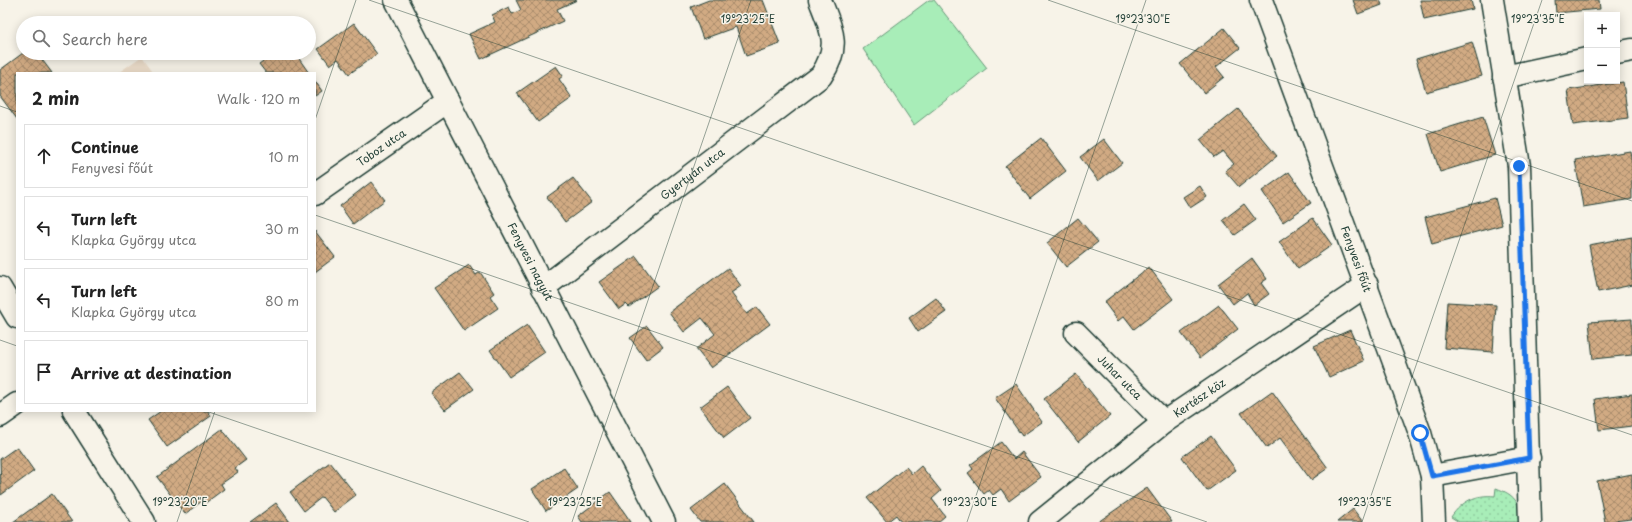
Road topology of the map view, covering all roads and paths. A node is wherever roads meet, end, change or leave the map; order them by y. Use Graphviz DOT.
graph roads {
  1 [pos="396,0"];
  2 [pos="820,0"];
  3 [pos="1261,0"];
  4 [pos="1492,0"];
  5 [pos="1632,50"];
  6 [pos="1620,52"];
  7 [pos="1584,60"];
  8 [pos="1504,77"];
  9 [pos="448,101"];
  10 [pos="316,193"];
  11 [pos="1367,285"];
  12 [pos="0,288"];
  13 [pos="543,288"];
  14 [pos="16,315"];
  15 [pos="1076,333"];
  16 [pos="16,405"];
  17 [pos="75,412"];
  18 [pos="0,416"];
  19 [pos="1164,422"];
  20 [pos="1529,458"];
  21 [pos="1432,476"];
  22 [pos="144,522"];
  23 [pos="664,522"];
  24 [pos="1040,522"];
  25 [pos="1434,522"];
  26 [pos="1530,522"];
  1 -- 9 [label="street, Fenyvesi nagyút"];
  2 -- 13 [label="street, Gyertyán utca"];
  3 -- 11 [label="street, Fenyvesi főút"];
  4 -- 8 [label="street"];
  5 -- 6 [label="street"];
  7 -- 8 [label="street"];
  8 -- 20 [label="street"];
  9 -- 10 [label="street, Toboz utca"];
  9 -- 13 [label="street, Fenyvesi nagyút"];
  11 -- 19 [label="street, Kertész köz"];
  11 -- 21 [label="street, Fenyvesi főút"];
  12 -- 14 [label="street"];
  13 -- 23 [label="street, Fenyvesi nagyút"];
  15 -- 19 [label="street, Juhar utca"];
  16 -- 18 [label="street"];
  17 -- 22 [label="street"];
  19 -- 24 [label="street, Kertész köz"];
  20 -- 21 [label="street"];
  20 -- 26 [label="street"];
  21 -- 25 [label="street, Fenyvesi főút"];
}
